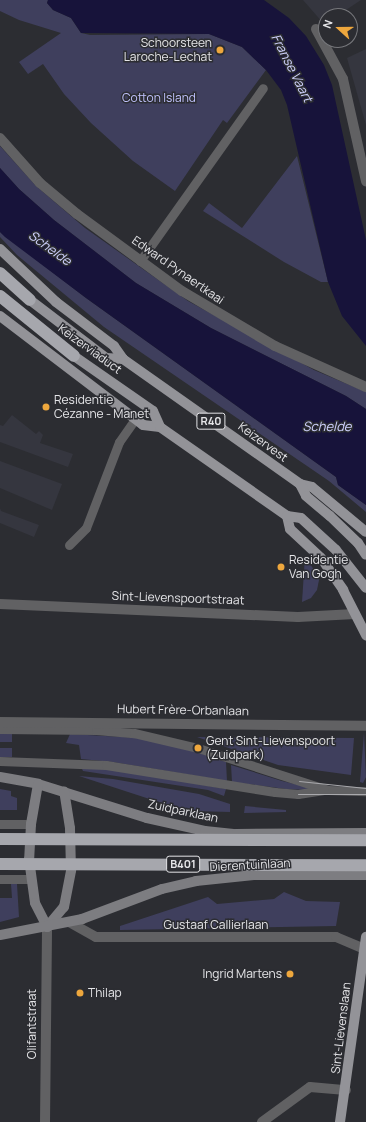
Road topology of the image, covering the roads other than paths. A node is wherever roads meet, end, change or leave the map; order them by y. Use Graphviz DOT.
graph roads {
  1 [pos="316,29"];
  2 [pos="263,88"];
  3 [pos="0,138"];
  4 [pos="366,181"];
  5 [pos="0,249"];
  6 [pos="140,261"];
  7 [pos="0,273"];
  8 [pos="0,296"];
  9 [pos="30,300"];
  10 [pos="0,316"];
  11 [pos="74,356"];
  12 [pos="123,359"];
  13 [pos="366,387"];
  14 [pos="135,419"];
  15 [pos="160,427"];
  16 [pos="300,484"];
  17 [pos="287,516"];
  18 [pos="366,532"];
  19 [pos="69,545"];
  20 [pos="366,555"];
  21 [pos="366,588"];
  22 [pos="0,604"];
  23 [pos="355,614"];
  24 [pos="366,634"];
  25 [pos="0,722"];
  26 [pos="366,726"];
  27 [pos="0,729"];
  28 [pos="0,761"];
  29 [pos="0,777"];
  30 [pos="38,784"];
  31 [pos="328,790"];
  32 [pos="64,791"];
  33 [pos="366,791"];
  34 [pos="0,824"];
  35 [pos="31,824"];
  36 [pos="366,833"];
  37 [pos="0,839"];
  38 [pos="366,840"];
  39 [pos="0,864"];
  40 [pos="366,865"];
  41 [pos="366,875"];
  42 [pos="0,879"];
  43 [pos="31,879"];
  44 [pos="69,922"];
  45 [pos="47,927"];
  46 [pos="0,935"];
  47 [pos="366,937"];
  48 [pos="364,949"];
  49 [pos="346,1090"];
  50 [pos="45,1122"];
  51 [pos="262,1122"];
  52 [pos="340,1122"];
  1 -- 4 [label="street"];
  2 -- 6 [label="lane"];
  3 -- 6 [label="street, Edward Pynaertkaai"];
  5 -- 12 [label="main road"];
  6 -- 13 [label="street, Edward Pynaertkaai"];
  7 -- 9 [label="highway, R40"];
  8 -- 11 [label="highway, Keizerviaduct / R40"];
  9 -- 12 [label="main road, R40"];
  10 -- 14 [label="main road"];
  11 -- 15 [label="main road, Keizerviaduct / R40"];
  12 -- 16 [label="main road, Keizervest / R40"];
  14 -- 15 [label="main road"];
  14 -- 19 [label="lane"];
  15 -- 17 [label="main road, R40"];
  16 -- 18 [label="main road, Keizervest / R40"];
  16 -- 20 [label="main road, R40"];
  17 -- 21 [label="main road, R40"];
  17 -- 23 [label="main road"];
  22 -- 23 [label="street, Sint-Lievenspoortstraat"];
  23 -- 24 [label="main road"];
  25 -- 26 [label="street, Hubert Frère-Orbanlaan"];
  27 -- 31 [label="lane"];
  28 -- 31 [label="lane"];
  29 -- 30 [label="street, Zuidparklaan"];
  30 -- 32 [label="street, Zuidparklaan"];
  30 -- 35 [label="street"];
  31 -- 33 [label="lane"];
  32 -- 36 [label="street, Zuidparklaan"];
  32 -- 45 [label="street"];
  34 -- 35 [label="lane"];
  35 -- 43 [label="street"];
  37 -- 38 [label="highway, B401, bridge"];
  39 -- 40 [label="highway, B401, bridge"];
  41 -- 44 [label="street, Dierentuinlaan"];
  42 -- 43 [label="lane"];
  43 -- 45 [label="street"];
  44 -- 45 [label="street, Dierentuinlaan"];
  44 -- 48 [label="street, Gustaaf Callierlaan"];
  45 -- 46 [label="street"];
  45 -- 50 [label="street, Olifantstraat"];
  47 -- 48 [label="main road, Sint-Lievenslaan"];
  48 -- 49 [label="main road, Sint-Lievenslaan"];
  49 -- 51 [label="street"];
  49 -- 52 [label="main road, Sint-Lievenslaan"];
}
